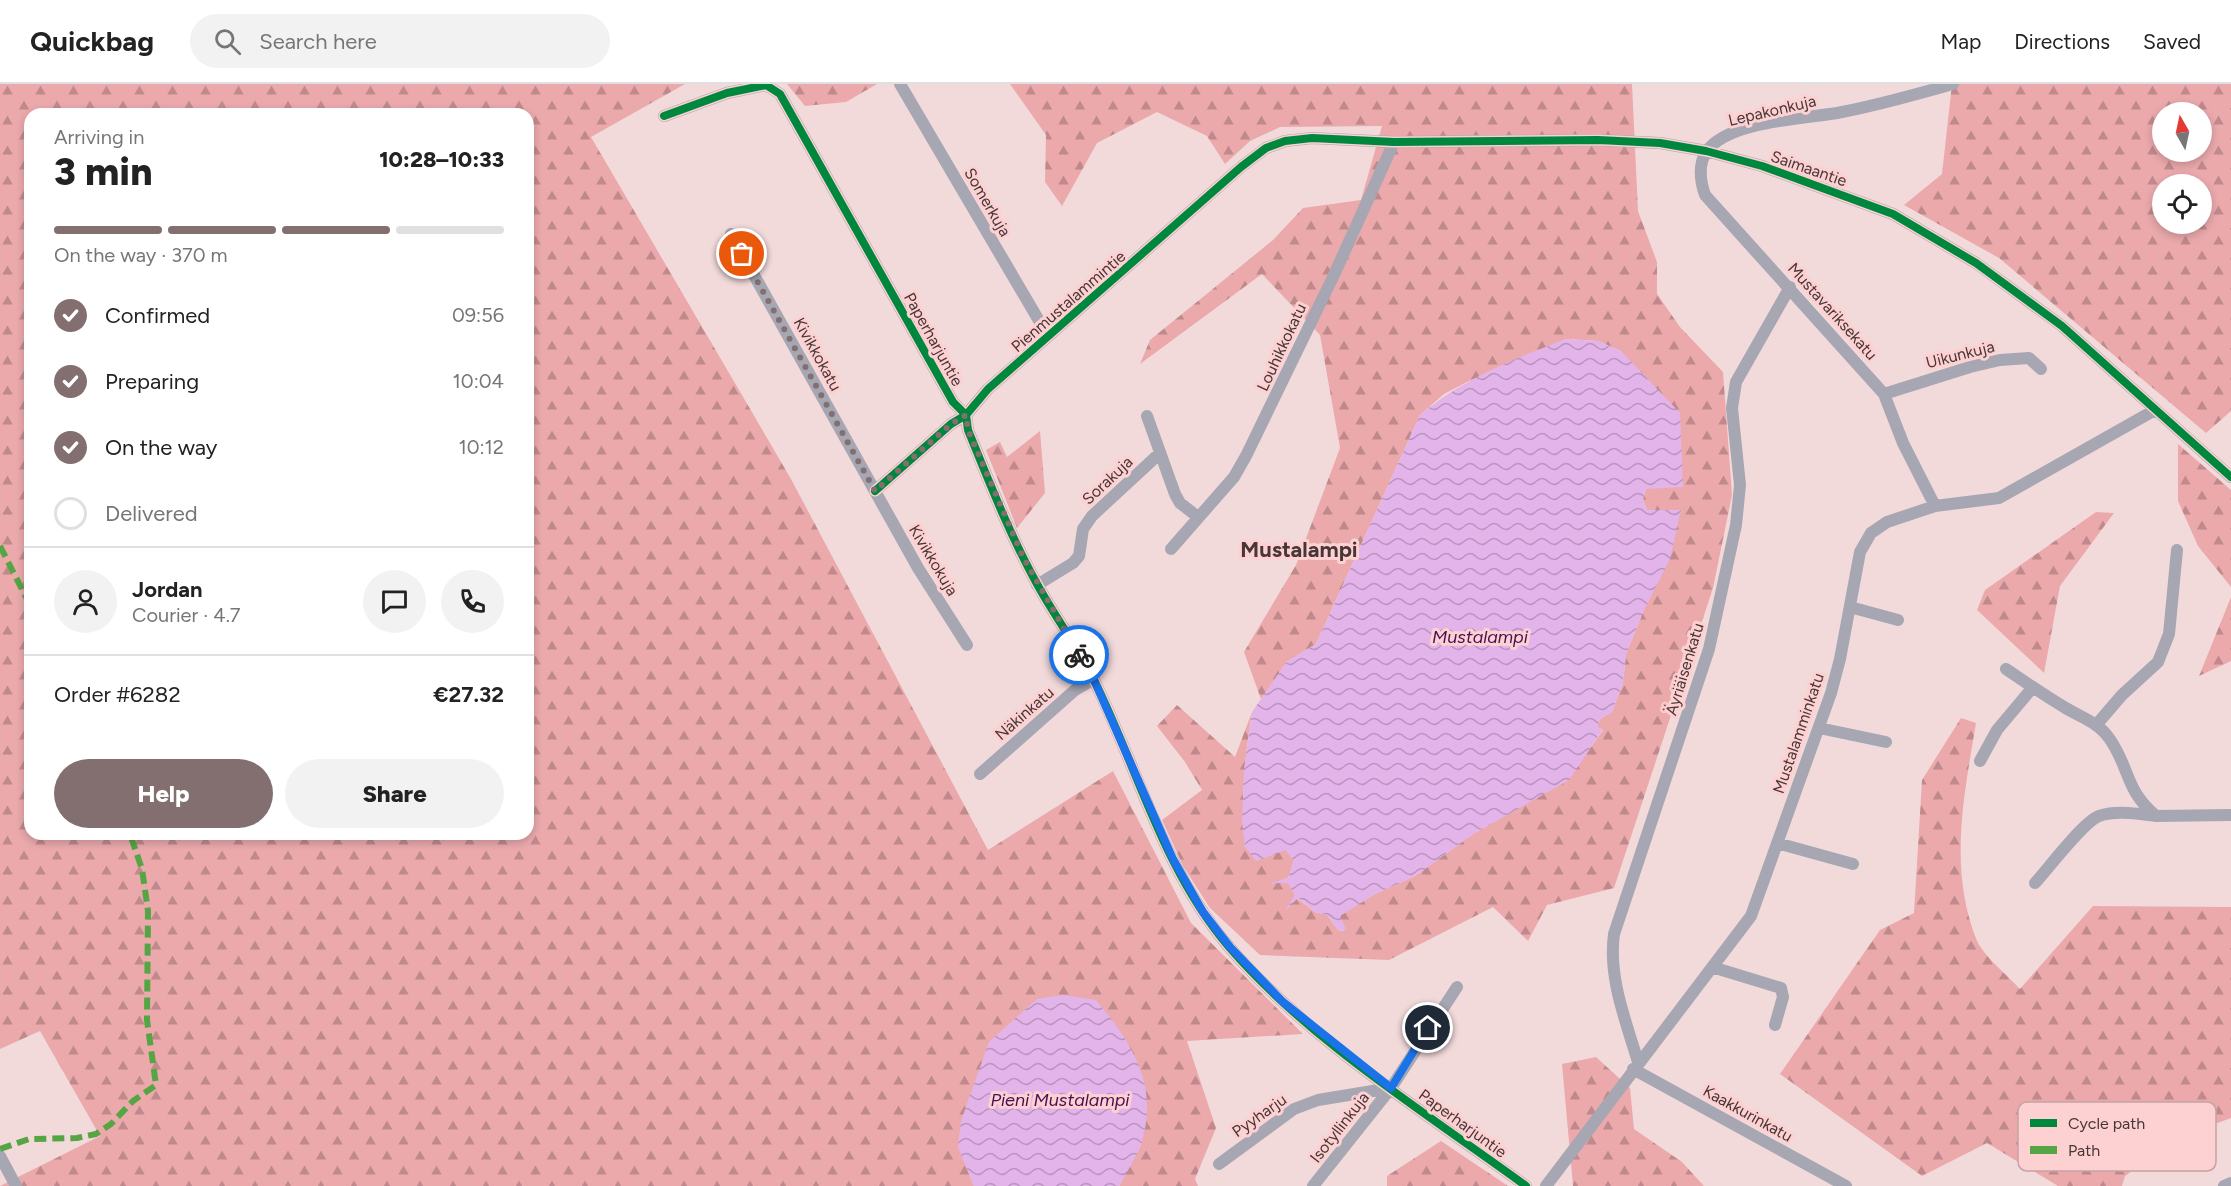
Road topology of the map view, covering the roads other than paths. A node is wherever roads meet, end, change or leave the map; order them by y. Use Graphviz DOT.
graph roads {
  1 [pos="900,84"];
  2 [pos="1953,84"];
  3 [pos="664,116"];
  4 [pos="1285,141"];
  5 [pos="1394,142"];
  6 [pos="1706,151"];
  7 [pos="731,234"];
  8 [pos="1790,287"];
  9 [pos="1048,336"];
  10 [pos="2041,369"];
  11 [pos="1884,394"];
  12 [pos="2155,410"];
  13 [pos="966,415"];
  14 [pos="1147,416"];
  15 [pos="1160,453"];
  16 [pos="2231,477"];
  17 [pos="875,491"];
  18 [pos="1935,506"];
  19 [pos="1198,517"];
  20 [pos="1171,549"];
  21 [pos="2177,550"];
  22 [pos="1037,585"];
  23 [pos="1850,608"];
  24 [pos="1899,620"];
  25 [pos="967,645"];
  26 [pos="2006,669"];
  27 [pos="1094,680"];
  28 [pos="2033,687"];
  29 [pos="2097,724"];
  30 [pos="1819,728"];
  31 [pos="1886,742"];
  32 [pos="1980,760"];
  33 [pos="980,774"];
  34 [pos="2231,815"];
  35 [pos="2156,816"];
  36 [pos="1777,843"];
  37 [pos="1853,864"];
  38 [pos="2035,883"];
  39 [pos="1712,967"];
  40 [pos="1457,987"];
  41 [pos="1775,1025"];
  42 [pos="1636,1066"];
  43 [pos="1391,1088"];
  44 [pos="0,1156"];
  45 [pos="1219,1164"];
  46 [pos="2231,1183"];
  47 [pos="16,1186"];
  48 [pos="1313,1186"];
  49 [pos="1527,1186"];
  50 [pos="1546,1186"];
  51 [pos="1846,1186"];
  52 [pos="2224,1186"];
  1 -- 9 [label="street, Somerkuja"];
  2 -- 6 [label="street, Lepakonkuja"];
  3 -- 13 [label="street, Paperharjuntie"];
  4 -- 5 [label="street, Saimaantie"];
  4 -- 9 [label="street, Pienmustalammintie"];
  5 -- 6 [label="street, Saimaantie"];
  5 -- 19 [label="street, Louhikkokatu"];
  6 -- 8 [label="street, Mustavariksekatu"];
  6 -- 12 [label="street, Saimaantie"];
  7 -- 17 [label="street, Kivikkokatu"];
  8 -- 11 [label="street, Mustavariksekatu"];
  8 -- 42 [label="street, Äyriäisenkatu"];
  9 -- 13 [label="street, Pienmustalammintie"];
  10 -- 11 [label="street, Uikunkuja"];
  11 -- 18 [label="street, Mustavariksekatu"];
  12 -- 16 [label="street, Saimaantie"];
  12 -- 18 [label="street, Mustalamminkatu"];
  13 -- 17 [label="street, Pienmustalammintie"];
  13 -- 22 [label="street, Paperharjuntie"];
  14 -- 15 [label="street"];
  15 -- 19 [label="street"];
  15 -- 22 [label="street, Sorakuja"];
  17 -- 25 [label="street, Kivikkokuja"];
  18 -- 23 [label="street, Mustalamminkatu"];
  19 -- 20 [label="street, Louhikkokatu"];
  21 -- 29 [label="street"];
  22 -- 27 [label="street, Paperharjuntie"];
  23 -- 24 [label="street"];
  23 -- 30 [label="street, Mustalamminkatu"];
  26 -- 28 [label="street"];
  27 -- 33 [label="street, Näkinkatu"];
  27 -- 43 [label="street, Paperharjuntie"];
  28 -- 29 [label="street"];
  28 -- 32 [label="street"];
  29 -- 35 [label="street"];
  30 -- 31 [label="street"];
  30 -- 36 [label="street, Mustalamminkatu"];
  34 -- 35 [label="street"];
  35 -- 38 [label="street"];
  36 -- 37 [label="street"];
  36 -- 39 [label="street, Mustalamminkatu"];
  39 -- 41 [label="street"];
  39 -- 42 [label="street, Mustalamminkatu"];
  40 -- 43 [label="street, Isotyllinkuja"];
  42 -- 50 [label="street, Mustalamminkatu"];
  42 -- 51 [label="street, Kaakkurinkatu"];
  43 -- 45 [label="street, Pyyharju"];
  43 -- 48 [label="street, Isotyllinkuja"];
  43 -- 49 [label="street, Paperharjuntie"];
  44 -- 47 [label="street"];
  46 -- 52 [label="street"];
}
